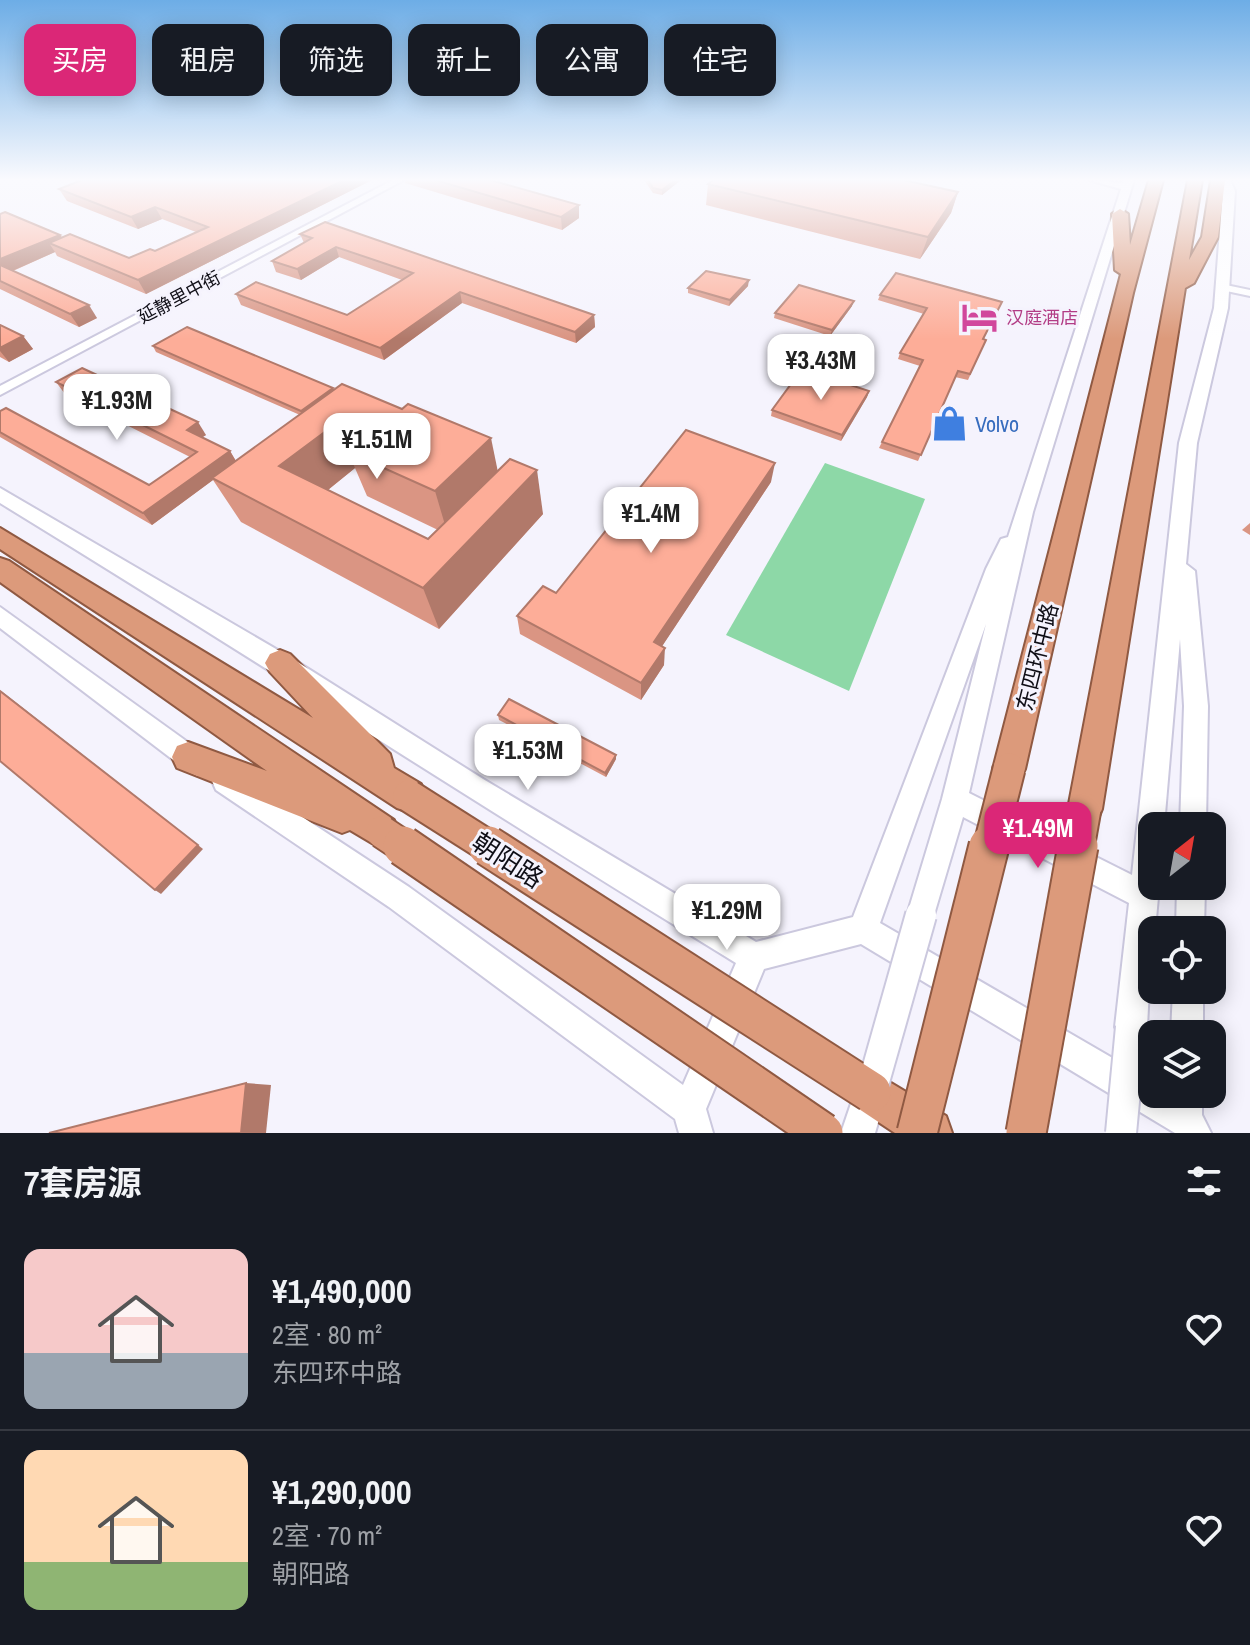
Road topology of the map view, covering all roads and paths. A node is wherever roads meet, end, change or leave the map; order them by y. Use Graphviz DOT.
graph roads {
  1 [pos="300,233"];
  2 [pos="1114,233"];
  3 [pos="1121,233"];
  4 [pos="1141,233"];
  5 [pos="1186,233"];
  6 [pos="1211,233"];
  7 [pos="1225,233"];
  8 [pos="1221,287"];
  9 [pos="1124,293"];
  10 [pos="1250,293"];
  11 [pos="1173,304"];
  12 [pos="0,391"];
  13 [pos="0,494"];
  14 [pos="1181,510"];
  15 [pos="1024,512"];
  16 [pos="0,537"];
  17 [pos="0,568"];
  18 [pos="0,616"];
  19 [pos="280,663"];
  20 [pos="188,757"];
  21 [pos="409,796"];
  22 [pos="955,799"];
  23 [pos="1153,812"];
  24 [pos="1193,812"];
  25 [pos="382,832"];
  26 [pos="1138,892"];
  27 [pos="1145,900"];
  28 [pos="863,929"];
  29 [pos="754,957"];
  30 [pos="871,1092"];
  31 [pos="1188,1115"];
  32 [pos="692,1121"];
  33 [pos="823,1133"];
  34 [pos="858,1133"];
  35 [pos="917,1133"];
  36 [pos="934,1133"];
  37 [pos="1026,1133"];
  38 [pos="1121,1133"];
  1 -- 12 [label="street, 延静里中街"];
  2 -- 15 [label="street"];
  3 -- 9 [label="highway"];
  4 -- 9 [label="highway, 东四环中路"];
  5 -- 11 [label="highway"];
  6 -- 11 [label="highway"];
  7 -- 8 [label="street"];
  8 -- 10 [label="street"];
  8 -- 14 [label="street"];
  9 -- 35 [label="highway, 东四环中路, bridge"];
  11 -- 37 [label="highway, bridge"];
  13 -- 19 [label="street, 朝阳路"];
  14 -- 23 [label="street"];
  14 -- 24 [label="street"];
  15 -- 22 [label="street"];
  15 -- 28 [label="street"];
  16 -- 21 [label="highway, 朝阳路"];
  17 -- 25 [label="highway, 朝阳路"];
  18 -- 20 [label="street"];
  19 -- 21 [label="highway"];
  19 -- 29 [label="street, 朝阳路"];
  20 -- 25 [label="highway"];
  20 -- 32 [label="street"];
  21 -- 30 [label="highway, 朝阳路, bridge"];
  22 -- 26 [label="street"];
  22 -- 30 [label="street, bridge"];
  25 -- 33 [label="highway, 朝阳路, bridge"];
  27 -- 38 [label="street, bridge"];
  28 -- 29 [label="street"];
  28 -- 31 [label="street"];
  29 -- 32 [label="street"];
  30 -- 34 [label="street"];
  30 -- 36 [label="highway, 朝阳路"];
}
